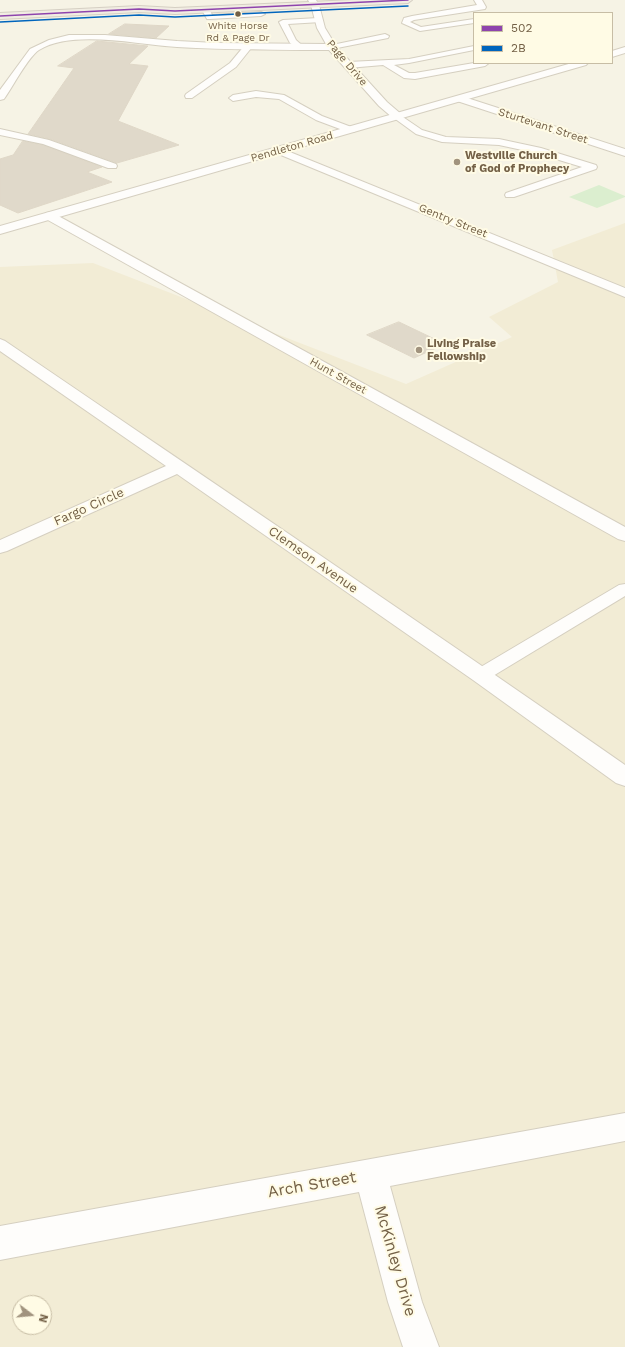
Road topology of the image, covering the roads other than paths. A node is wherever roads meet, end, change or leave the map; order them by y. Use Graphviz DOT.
graph roads {
  1 [pos="273,0"];
  2 [pos="408,0"];
  3 [pos="478,0"];
  4 [pos="314,3"];
  5 [pos="255,8"];
  6 [pos="139,9"];
  7 [pos="206,10"];
  8 [pos="261,14"];
  9 [pos="0,16"];
  10 [pos="318,20"];
  11 [pos="473,21"];
  12 [pos="283,22"];
  13 [pos="420,29"];
  14 [pos="408,32"];
  15 [pos="385,36"];
  16 [pos="248,47"];
  17 [pos="332,47"];
  18 [pos="301,48"];
  19 [pos="473,48"];
  20 [pos="625,50"];
  21 [pos="613,54"];
  22 [pos="385,63"];
  23 [pos="480,64"];
  24 [pos="580,64"];
  25 [pos="348,65"];
  26 [pos="189,96"];
  27 [pos="0,97"];
  28 [pos="233,98"];
  29 [pos="461,99"];
  30 [pos="397,116"];
  31 [pos="352,130"];
  32 [pos="0,132"];
  33 [pos="280,151"];
  34 [pos="625,153"];
  35 [pos="112,166"];
  36 [pos="510,195"];
  37 [pos="51,216"];
  38 [pos="0,230"];
  39 [pos="625,293"];
  40 [pos="0,344"];
  41 [pos="179,467"];
  42 [pos="625,535"];
  43 [pos="0,547"];
  44 [pos="625,589"];
  45 [pos="481,675"];
  46 [pos="625,778"];
  47 [pos="625,1127"];
  48 [pos="371,1174"];
  49 [pos="0,1243"];
  50 [pos="422,1347"];
  1 -- 6 [label="highway"];
  2 -- 4 [label="highway"];
  3 -- 13 [label="lane"];
  4 -- 5 [label="highway"];
  4 -- 10 [label="street, Page Drive"];
  5 -- 7 [label="highway"];
  5 -- 8 [label="lane"];
  6 -- 7 [label="highway"];
  6 -- 9 [label="highway"];
  7 -- 8 [label="lane"];
  8 -- 12 [label="lane"];
  10 -- 12 [label="lane"];
  10 -- 17 [label="street, Page Drive"];
  11 -- 13 [label="lane"];
  12 -- 18 [label="lane"];
  13 -- 14 [label="lane"];
  15 -- 17 [label="lane"];
  16 -- 18 [label="street"];
  16 -- 26 [label="lane"];
  16 -- 27 [label="street"];
  17 -- 18 [label="street"];
  17 -- 25 [label="street, Page Drive"];
  19 -- 22 [label="lane"];
  20 -- 21 [label="street"];
  22 -- 23 [label="lane"];
  22 -- 25 [label="lane"];
  24 -- 29 [label="street, Pendleton Road"];
  25 -- 30 [label="street, Page Drive"];
  28 -- 31 [label="lane"];
  29 -- 30 [label="street, Pendleton Road"];
  29 -- 34 [label="street, Sturtevant Street"];
  30 -- 31 [label="street, Pendleton Road"];
  30 -- 36 [label="lane"];
  31 -- 33 [label="street, Pendleton Road"];
  32 -- 35 [label="lane"];
  33 -- 37 [label="street, Pendleton Road"];
  33 -- 39 [label="street, Gentry Street"];
  37 -- 38 [label="street, Pendleton Road"];
  37 -- 42 [label="street, Hunt Street"];
  40 -- 41 [label="street, Clemson Avenue"];
  41 -- 43 [label="street, Fargo Circle"];
  41 -- 45 [label="street, Clemson Avenue"];
  44 -- 45 [label="lane"];
  45 -- 46 [label="street, Clemson Avenue"];
  47 -- 48 [label="street, Arch Street"];
  48 -- 49 [label="street, Arch Street"];
  48 -- 50 [label="street, McKinley Drive"];
}
